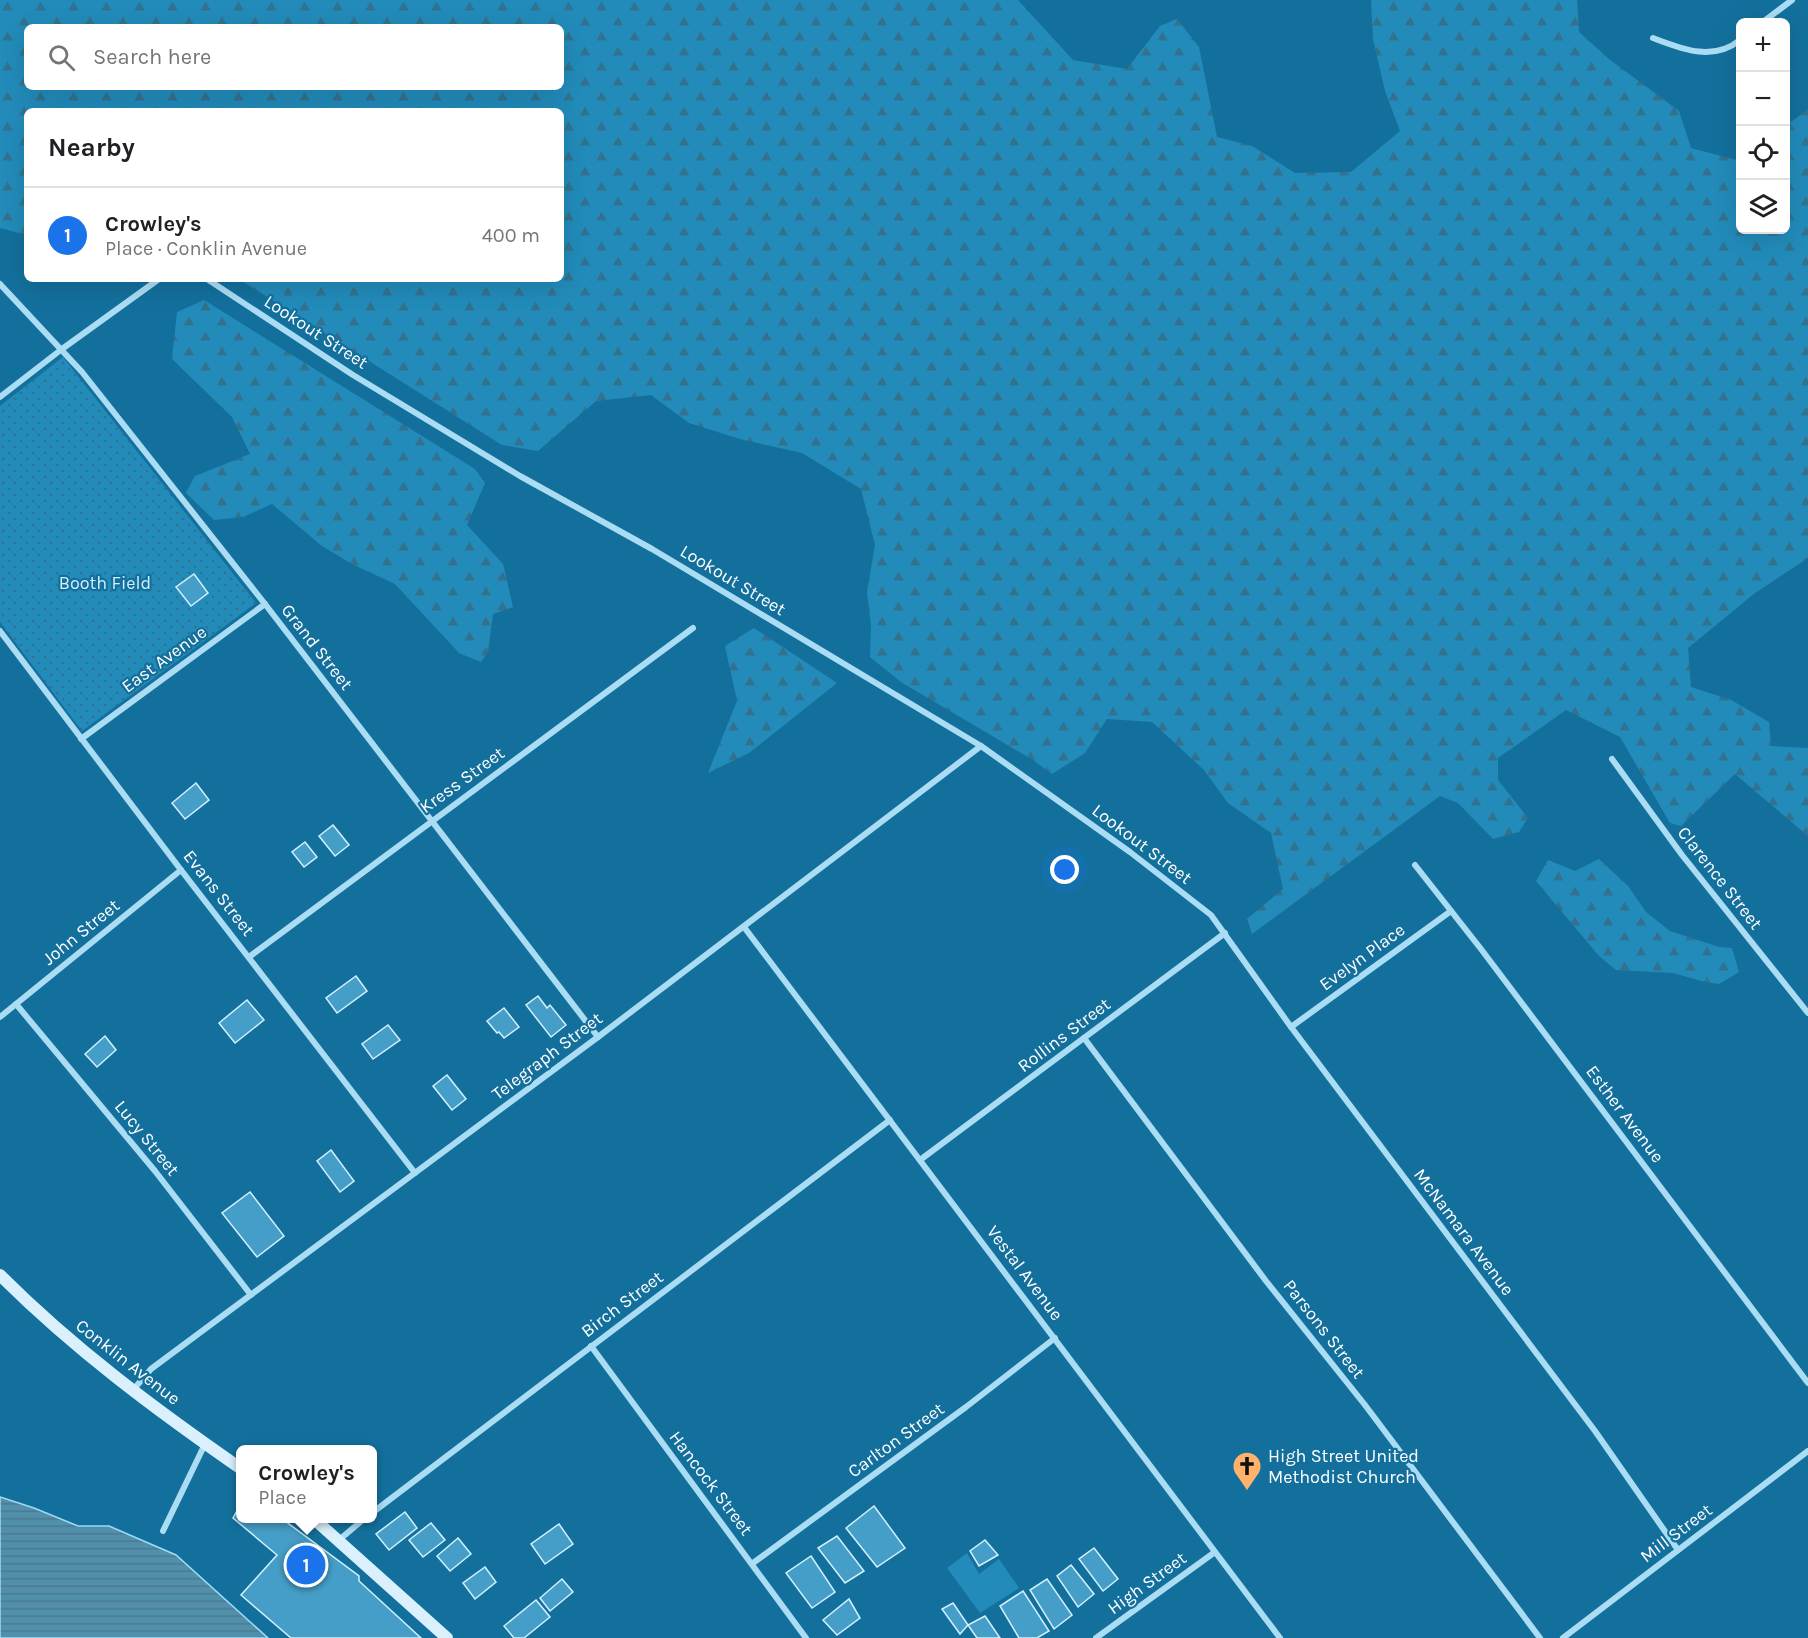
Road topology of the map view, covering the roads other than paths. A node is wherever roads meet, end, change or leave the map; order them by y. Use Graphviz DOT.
graph roads {
  1 [pos="1792,0"];
  2 [pos="1768,18"];
  3 [pos="1653,38"];
  4 [pos="1736,42"];
  5 [pos="155,282"];
  6 [pos="212,282"];
  7 [pos="0,284"];
  8 [pos="62,349"];
  9 [pos="0,397"];
  10 [pos="265,604"];
  11 [pos="693,628"];
  12 [pos="0,631"];
  13 [pos="81,739"];
  14 [pos="981,746"];
  15 [pos="1612,759"];
  16 [pos="432,821"];
  17 [pos="1415,865"];
  18 [pos="181,870"];
  19 [pos="1451,911"];
  20 [pos="744,927"];
  21 [pos="1225,933"];
  22 [pos="249,957"];
  23 [pos="16,1004"];
  24 [pos="1808,1013"];
  25 [pos="0,1017"];
  26 [pos="1291,1027"];
  27 [pos="598,1037"];
  28 [pos="1084,1038"];
  29 [pos="890,1120"];
  30 [pos="920,1160"];
  31 [pos="416,1173"];
  32 [pos="0,1275"];
  33 [pos="251,1295"];
  34 [pos="1055,1338"];
  35 [pos="591,1346"];
  36 [pos="1808,1383"];
  37 [pos="133,1391"];
  38 [pos="205,1444"];
  39 [pos="1808,1451"];
  40 [pos="236,1465"];
  41 [pos="377,1509"];
  42 [pos="319,1523"];
  43 [pos="358,1523"];
  44 [pos="163,1531"];
  45 [pos="339,1540"];
  46 [pos="1678,1550"];
  47 [pos="1215,1552"];
  48 [pos="753,1563"];
  49 [pos="447,1638"];
  50 [pos="806,1638"];
  51 [pos="1096,1638"];
  52 [pos="1280,1638"];
  53 [pos="1540,1638"];
  54 [pos="1563,1638"];
  1 -- 2 [label="street"];
  3 -- 4 [label="street"];
  5 -- 8 [label="street"];
  6 -- 14 [label="street, Lookout Street"];
  7 -- 8 [label="street, Grand Street"];
  8 -- 9 [label="street"];
  8 -- 10 [label="street, Grand Street"];
  10 -- 13 [label="street, East Avenue"];
  10 -- 16 [label="street, Grand Street"];
  11 -- 16 [label="street, Kress Street"];
  12 -- 13 [label="street, Evans Street"];
  13 -- 18 [label="street, Evans Street"];
  14 -- 20 [label="street, Telegraph Street"];
  14 -- 21 [label="street, Lookout Street"];
  15 -- 24 [label="street, Clarence Street"];
  16 -- 22 [label="street, Kress Street"];
  16 -- 27 [label="street, Grand Street"];
  17 -- 19 [label="street, Esther Avenue"];
  18 -- 22 [label="street, Evans Street"];
  18 -- 23 [label="street, John Street"];
  19 -- 26 [label="street, Evelyn Place"];
  19 -- 36 [label="street, Esther Avenue"];
  20 -- 27 [label="street, Telegraph Street"];
  20 -- 29 [label="street, Vestal Avenue"];
  21 -- 26 [label="street, McNamara Avenue"];
  21 -- 28 [label="street, Rollins Street"];
  22 -- 31 [label="street, Evans Street"];
  23 -- 25 [label="street, John Street"];
  23 -- 33 [label="street, Lucy Street"];
  26 -- 46 [label="street, McNamara Avenue"];
  27 -- 31 [label="street, Telegraph Street"];
  28 -- 30 [label="street, Rollins Street"];
  28 -- 53 [label="street, Parsons Street"];
  29 -- 30 [label="street, Vestal Avenue"];
  29 -- 35 [label="street, Birch Street"];
  30 -- 34 [label="street, Vestal Avenue"];
  31 -- 33 [label="street, Telegraph Street"];
  32 -- 37 [label="main road, Conklin Avenue"];
  33 -- 37 [label="street, Telegraph Street"];
  34 -- 47 [label="street, Vestal Avenue"];
  34 -- 48 [label="street, Carlton Street"];
  35 -- 41 [label="street, Birch Street"];
  35 -- 48 [label="street, Hancock Street"];
  37 -- 38 [label="main road, Conklin Avenue"];
  38 -- 40 [label="main road, Conklin Avenue"];
  38 -- 44 [label="street"];
  39 -- 46 [label="street, Mill Street"];
  42 -- 45 [label="main road"];
  43 -- 45 [label="street"];
  45 -- 49 [label="main road"];
  46 -- 54 [label="street, Mill Street"];
  47 -- 51 [label="street, High Street"];
  47 -- 52 [label="street, Vestal Avenue"];
  48 -- 50 [label="street, Hancock Street"];
}
